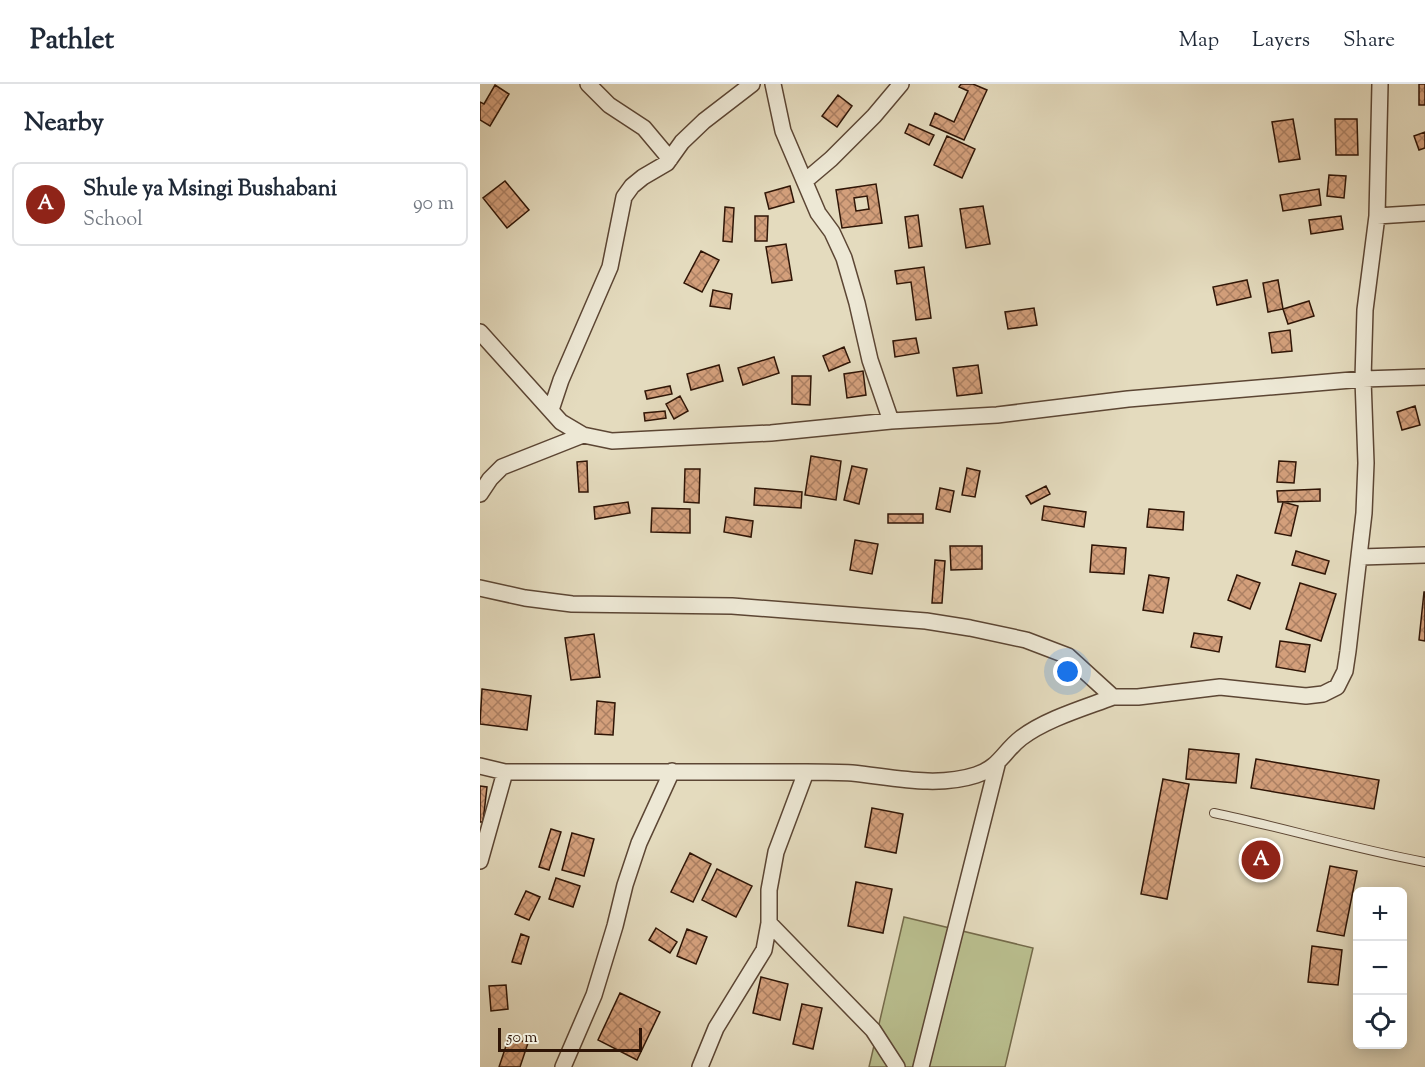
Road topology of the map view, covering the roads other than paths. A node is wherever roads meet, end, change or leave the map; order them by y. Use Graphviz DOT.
graph roads {
  1 [pos="588,84"];
  2 [pos="752,84"];
  3 [pos="772,84"];
  4 [pos="901,84"];
  5 [pos="1380,84"];
  6 [pos="670,159"];
  7 [pos="805,181"];
  8 [pos="1425,213"];
  9 [pos="1377,216"];
  10 [pos="480,332"];
  11 [pos="1425,377"];
  12 [pos="1363,379"];
  13 [pos="551,410"];
  14 [pos="891,421"];
  15 [pos="583,435"];
  16 [pos="480,494"];
  17 [pos="1425,555"];
  18 [pos="1361,557"];
  19 [pos="480,588"];
  20 [pos="1113,697"];
  21 [pos="997,765"];
  22 [pos="480,766"];
  23 [pos="672,771"];
  24 [pos="505,772"];
  25 [pos="806,772"];
  26 [pos="1214,813"];
  27 [pos="480,861"];
  28 [pos="1425,862"];
  29 [pos="769,923"];
  30 [pos="563,1067"];
  31 [pos="700,1067"];
  32 [pos="897,1067"];
  33 [pos="921,1067"];
  1 -- 6 [label="street"];
  2 -- 6 [label="street"];
  3 -- 7 [label="street"];
  4 -- 7 [label="street"];
  5 -- 9 [label="street"];
  6 -- 13 [label="street"];
  7 -- 14 [label="street"];
  8 -- 9 [label="street"];
  9 -- 12 [label="street"];
  10 -- 13 [label="street"];
  11 -- 12 [label="street"];
  12 -- 14 [label="street"];
  12 -- 18 [label="street"];
  13 -- 15 [label="street"];
  14 -- 15 [label="street"];
  15 -- 16 [label="street"];
  17 -- 18 [label="street"];
  18 -- 20 [label="street"];
  19 -- 20 [label="street"];
  20 -- 21 [label="street"];
  21 -- 25 [label="street"];
  21 -- 33 [label="street"];
  22 -- 24 [label="street"];
  23 -- 24 [label="street"];
  23 -- 25 [label="street"];
  23 -- 30 [label="street"];
  24 -- 27 [label="street"];
  25 -- 29 [label="street"];
  26 -- 28 [label="lane"];
  29 -- 31 [label="street"];
  29 -- 32 [label="street"];
}
